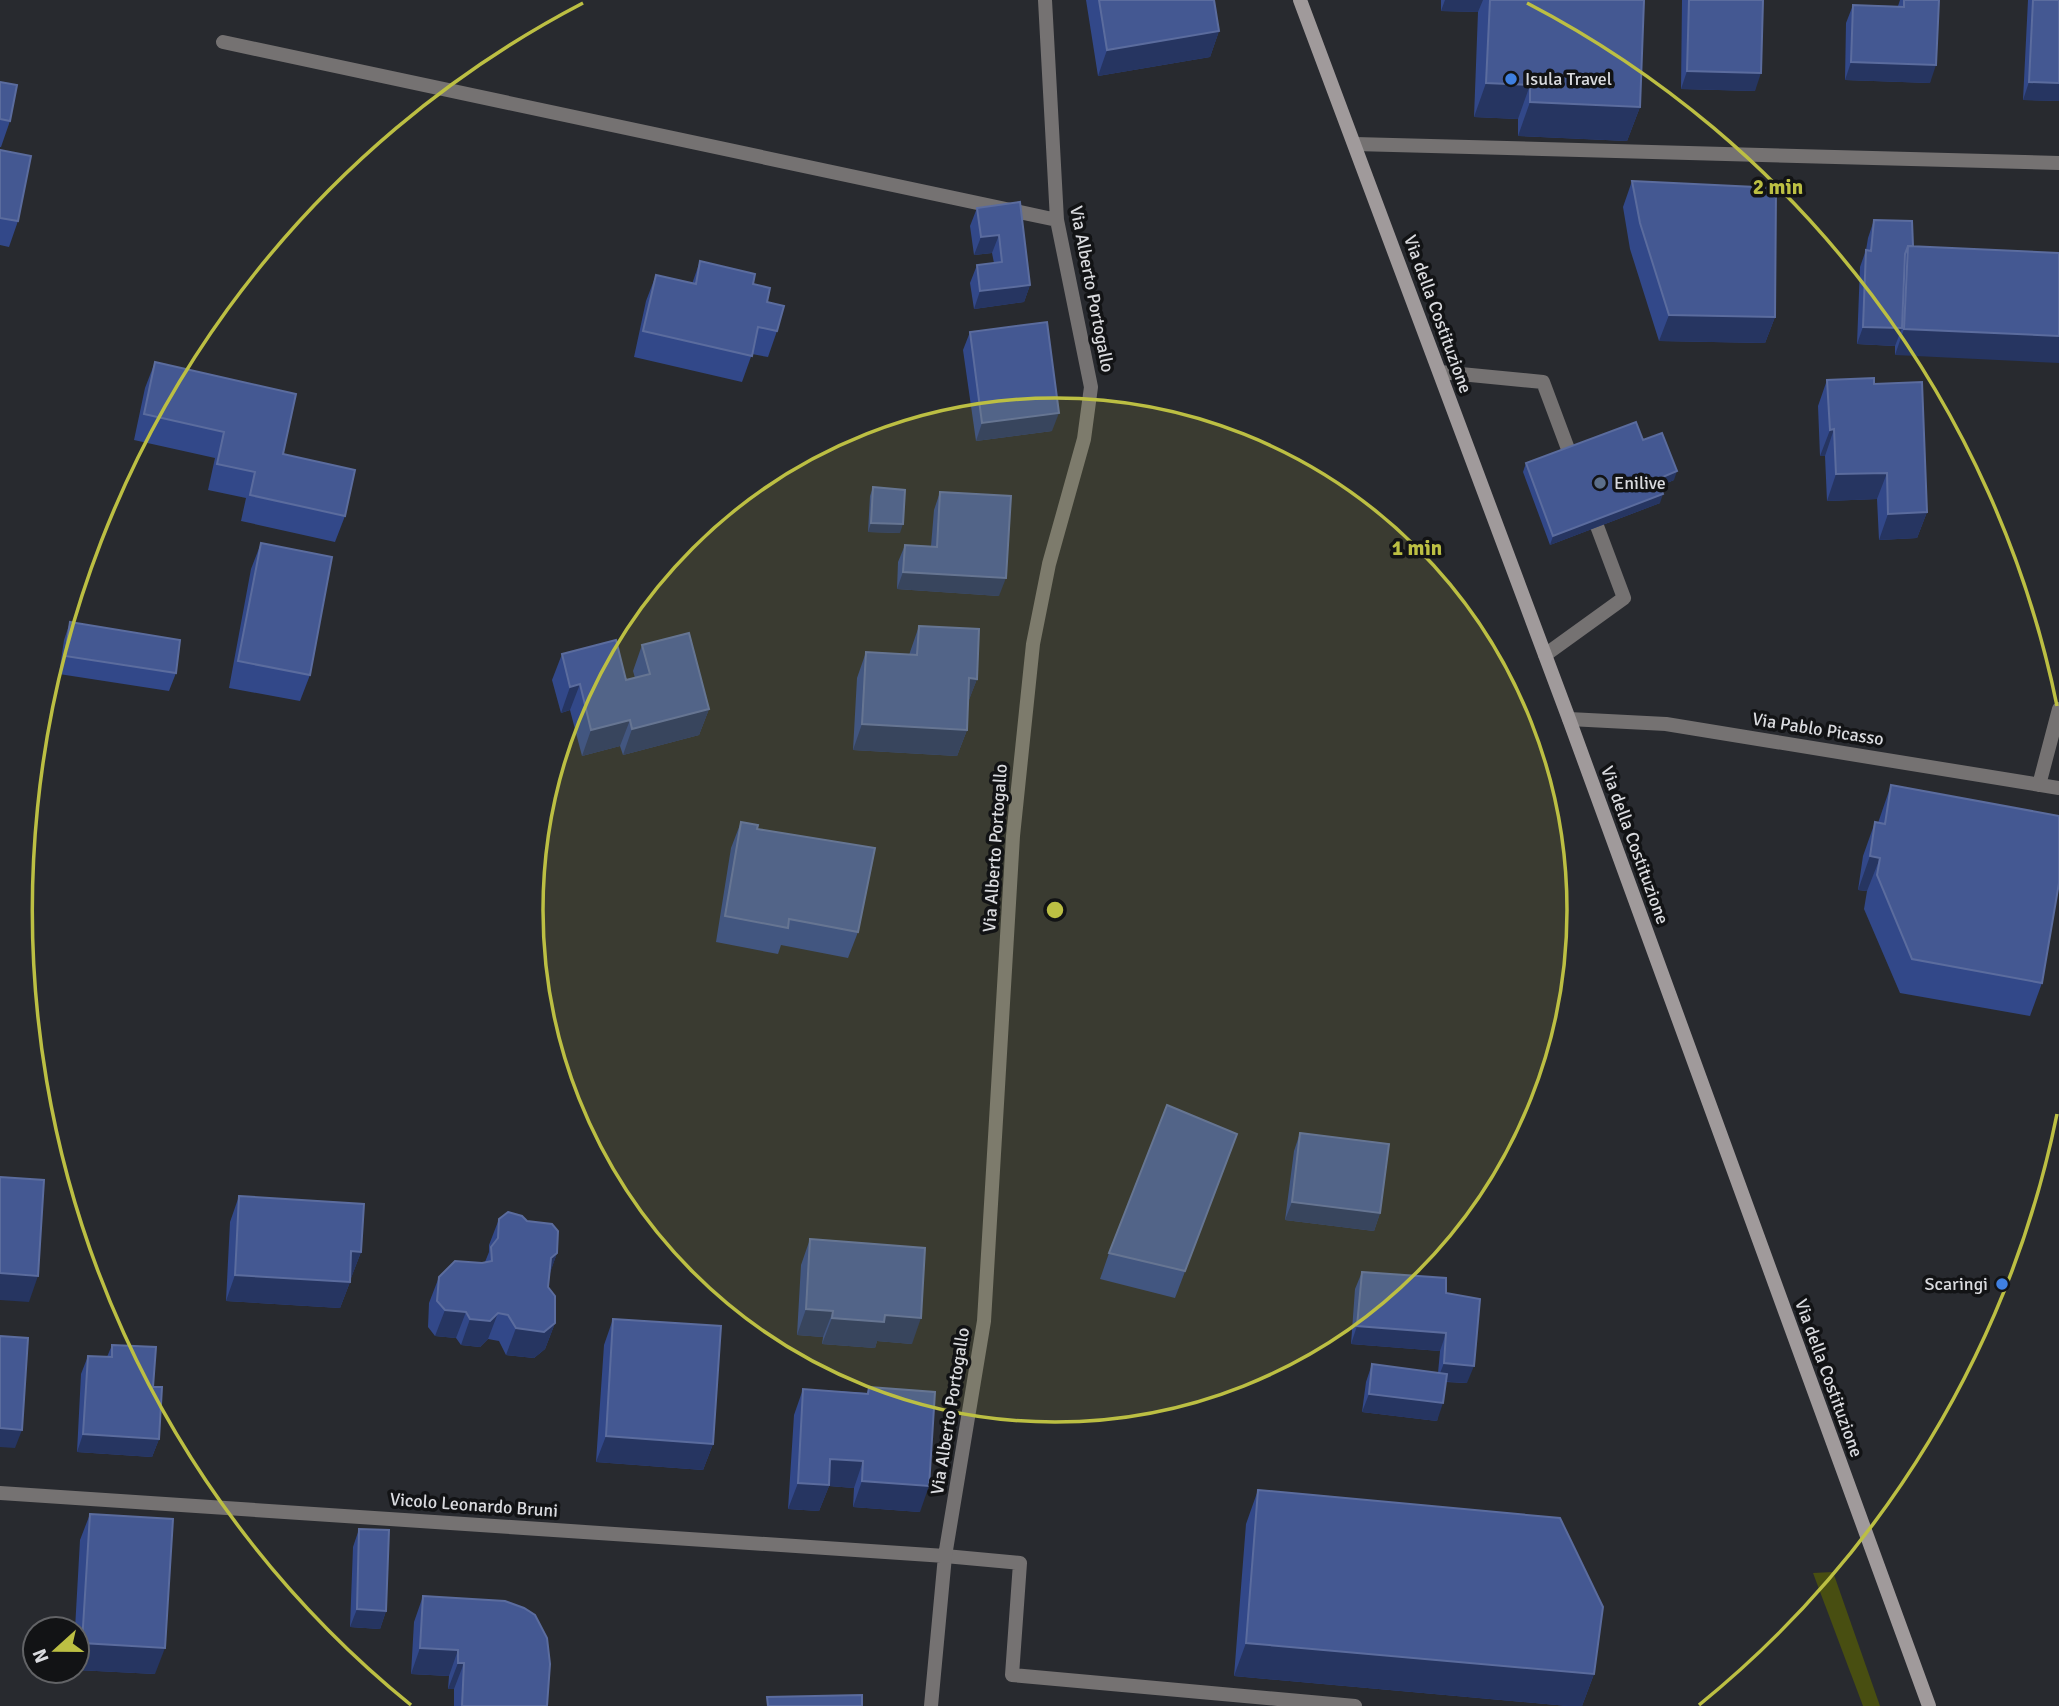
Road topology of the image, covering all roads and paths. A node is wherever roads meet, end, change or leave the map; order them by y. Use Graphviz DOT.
graph roads {
  1 [pos="1045,0"];
  2 [pos="1300,0"];
  3 [pos="223,42"];
  4 [pos="1355,144"];
  5 [pos="2059,163"];
  6 [pos="1056,220"];
  7 [pos="1440,372"];
  8 [pos="1545,655"];
  9 [pos="2059,709"];
  10 [pos="1569,719"];
  11 [pos="2039,785"];
  12 [pos="2059,788"];
  13 [pos="0,1493"];
  14 [pos="945,1556"];
  15 [pos="931,1706"];
  16 [pos="1355,1706"];
  17 [pos="1928,1706"];
  1 -- 6 [label="street, Via Alberto Portogallo"];
  2 -- 4 [label="main road, Via della Costituzione"];
  3 -- 6 [label="street"];
  4 -- 5 [label="street"];
  4 -- 7 [label="main road, Via della Costituzione"];
  6 -- 14 [label="street, Via Alberto Portogallo"];
  7 -- 8 [label="main road, Via della Costituzione"];
  7 -- 8 [label="street"];
  8 -- 10 [label="main road, Via della Costituzione"];
  9 -- 11 [label="street"];
  10 -- 11 [label="street, Via Pablo Picasso"];
  10 -- 17 [label="main road, Via della Costituzione"];
  11 -- 12 [label="street, Via Pablo Picasso"];
  13 -- 14 [label="street, Vicolo Leonardo Bruni"];
  14 -- 15 [label="street, Via Alberto Portogallo"];
  14 -- 16 [label="street, Vicolo Leonardo Bruni"];
}
